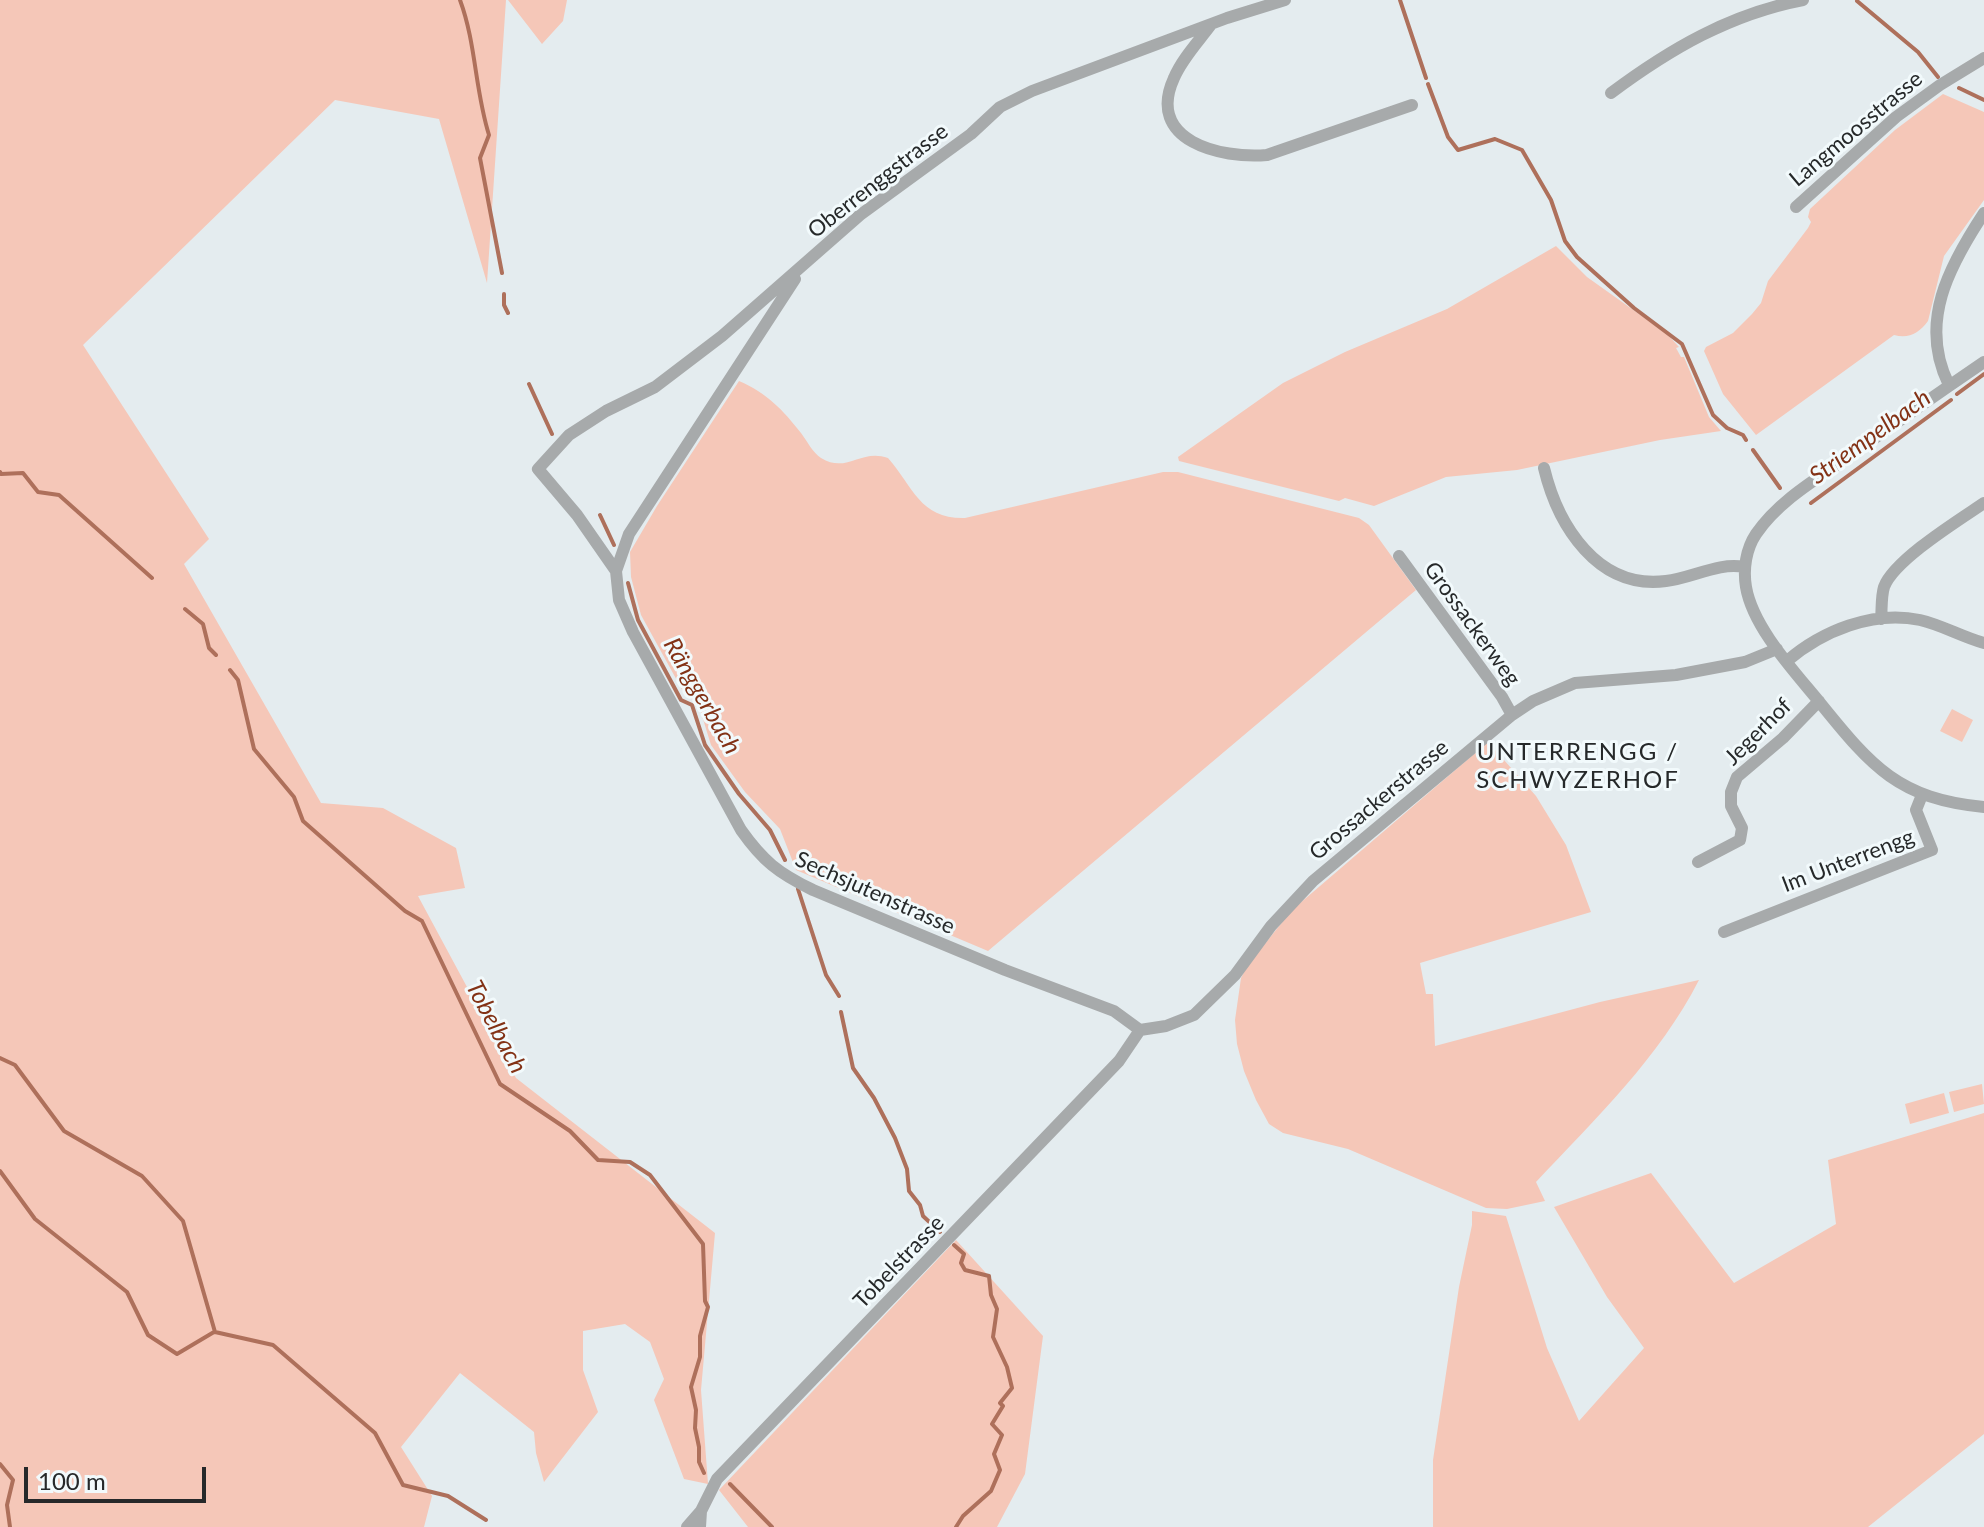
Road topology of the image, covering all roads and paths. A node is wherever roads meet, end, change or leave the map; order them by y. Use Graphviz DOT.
graph roads {
  1 [pos="1285,0"];
  2 [pos="1803,0"];
  3 [pos="1211,25"];
  4 [pos="1984,58"];
  5 [pos="1611,93"];
  6 [pos="1412,105"];
  7 [pos="1796,207"];
  8 [pos="1984,213"];
  9 [pos="804,266"];
  10 [pos="1984,362"];
  11 [pos="1949,385"];
  12 [pos="1544,468"];
  13 [pos="538,469"];
  14 [pos="1984,503"];
  15 [pos="1399,556"];
  16 [pos="1744,567"];
  17 [pos="616,571"];
  18 [pos="1881,619"];
  19 [pos="1984,643"];
  20 [pos="1777,649"];
  21 [pos="1787,661"];
  22 [pos="1819,701"];
  23 [pos="1512,715"];
  24 [pos="1922,795"];
  25 [pos="1984,807"];
  26 [pos="1698,862"];
  27 [pos="1724,932"];
  28 [pos="1140,1030"];
  29 [pos="701,1511"];
  30 [pos="687,1527"];
  31 [pos="700,1527"];
  1 -- 3 [label="street, Oberrenggstrasse"];
  2 -- 5 [label="street"];
  3 -- 6 [label="street"];
  3 -- 9 [label="street, Oberrenggstrasse"];
  4 -- 7 [label="street, Langmoosstrasse"];
  8 -- 11 [label="street"];
  9 -- 13 [label="street, Oberrenggstrasse"];
  9 -- 17 [label="street"];
  10 -- 11 [label="street"];
  11 -- 16 [label="street"];
  12 -- 16 [label="street"];
  13 -- 17 [label="street, Sechsjutenstrasse"];
  14 -- 18 [label="street"];
  15 -- 23 [label="street, Grossackerweg"];
  16 -- 20 [label="street"];
  17 -- 28 [label="street, Sechsjutenstrasse"];
  18 -- 19 [label="street"];
  18 -- 21 [label="street"];
  20 -- 21 [label="street"];
  20 -- 23 [label="street, Grossackerstrasse"];
  21 -- 22 [label="street"];
  22 -- 24 [label="street"];
  22 -- 26 [label="street, Jegerhof"];
  23 -- 28 [label="street, Grossackerstrasse"];
  24 -- 25 [label="street"];
  24 -- 27 [label="street, Im Unterrengg"];
  28 -- 29 [label="street, Tobelstrasse"];
  29 -- 30 [label="street"];
  29 -- 31 [label="street, Tobelstrasse"];
}
